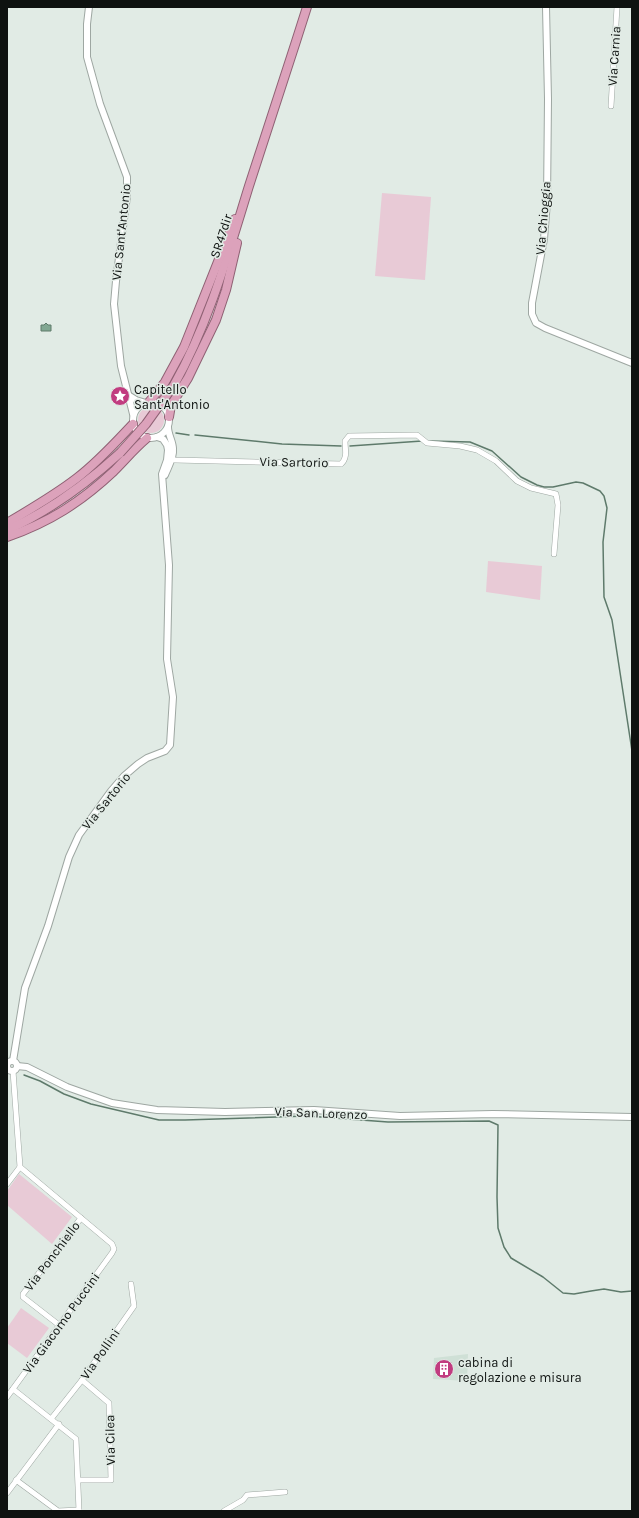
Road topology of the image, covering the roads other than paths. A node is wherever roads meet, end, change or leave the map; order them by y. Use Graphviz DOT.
graph roads {
  1 [pos="89,7"];
  2 [pos="307,7"];
  3 [pos="546,7"];
  4 [pos="617,7"];
  5 [pos="611,106"];
  6 [pos="250,185"];
  7 [pos="632,362"];
  8 [pos="128,395"];
  9 [pos="148,402"];
  10 [pos="133,414"];
  11 [pos="168,422"];
  12 [pos="133,424"];
  13 [pos="157,437"];
  14 [pos="147,438"];
  15 [pos="170,458"];
  16 [pos="7,523"];
  17 [pos="7,530"];
  18 [pos="7,537"];
  19 [pos="554,554"];
  20 [pos="7,1066"];
  21 [pos="14,1066"];
  22 [pos="632,1117"];
  23 [pos="20,1167"];
  24 [pos="7,1184"];
  25 [pos="81,1218"];
  26 [pos="131,1284"];
  27 [pos="59,1325"];
  28 [pos="82,1380"];
  29 [pos="13,1389"];
  30 [pos="7,1397"];
  31 [pos="51,1419"];
  32 [pos="59,1424"];
  33 [pos="16,1480"];
  34 [pos="79,1480"];
  35 [pos="285,1492"];
  36 [pos="7,1493"];
  37 [pos="57,1511"];
  38 [pos="79,1511"];
  39 [pos="224,1511"];
  1 -- 8 [label="street, Via Sant'Antonio"];
  2 -- 6 [label="highway, SR47dir / SR47dir"];
  3 -- 7 [label="street, Via Chioggia"];
  4 -- 5 [label="street, Via Carnia"];
  6 -- 9 [label="highway"];
  6 -- 11 [label="highway"];
  6 -- 17 [label="highway, SR47dir / SR47dir, bridge"];
  8 -- 9 [label="street"];
  8 -- 10 [label="street, Via Sant'Antonio"];
  9 -- 10 [label="street"];
  9 -- 11 [label="street"];
  10 -- 12 [label="street, Via Sant'Antonio"];
  11 -- 13 [label="street"];
  11 -- 15 [label="street, Via Sartorio"];
  12 -- 14 [label="street"];
  12 -- 16 [label="highway"];
  13 -- 14 [label="street"];
  13 -- 15 [label="street"];
  14 -- 18 [label="highway"];
  15 -- 19 [label="street, Via Sartorio"];
  15 -- 21 [label="street, Via Sartorio"];
  20 -- 21 [label="street"];
  21 -- 22 [label="street, Via San Lorenzo"];
  21 -- 23 [label="street"];
  23 -- 24 [label="street"];
  23 -- 25 [label="street"];
  25 -- 27 [label="street, Via Giacomo Puccini"];
  25 -- 27 [label="street, Via Ponchiello"];
  26 -- 28 [label="street, Via Pollini"];
  27 -- 29 [label="street, Via Giacomo Puccini"];
  28 -- 31 [label="street, Via Pollini"];
  28 -- 34 [label="street, Via Cilea"];
  29 -- 30 [label="street, Via Giacomo Puccini"];
  29 -- 31 [label="street"];
  31 -- 32 [label="street"];
  32 -- 33 [label="street"];
  32 -- 34 [label="street"];
  33 -- 36 [label="street"];
  33 -- 37 [label="street"];
  34 -- 38 [label="street"];
  35 -- 39 [label="street"];
  37 -- 38 [label="street"];
}
